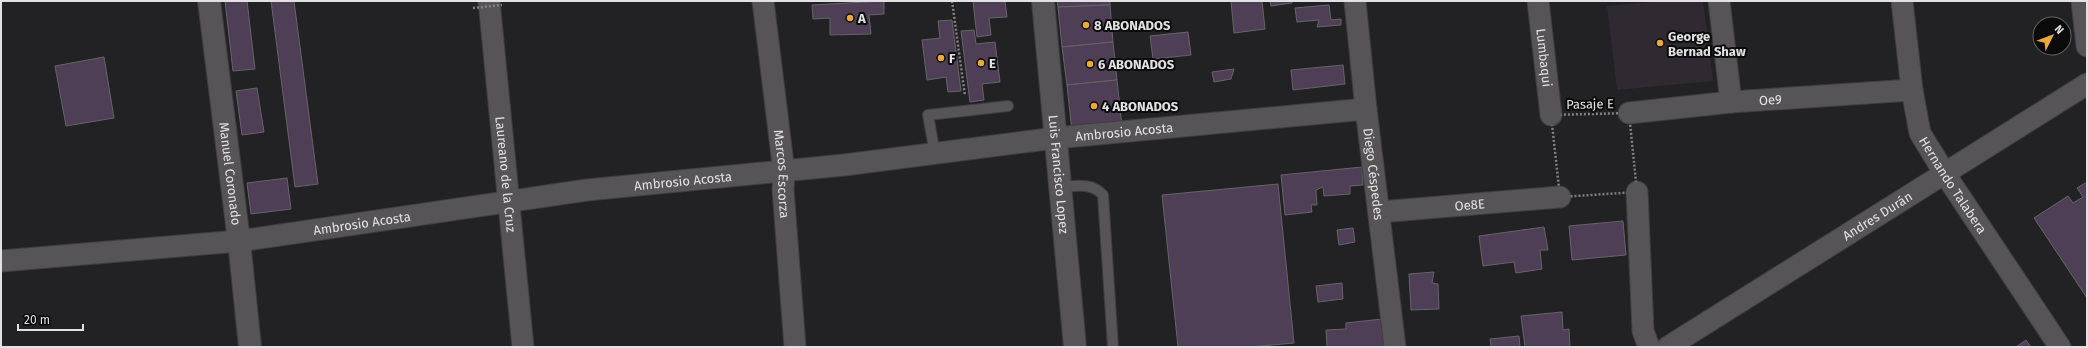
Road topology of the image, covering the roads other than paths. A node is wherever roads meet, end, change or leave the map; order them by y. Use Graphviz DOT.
graph roads {
  1 [pos="209,1"];
  2 [pos="763,1"];
  3 [pos="1043,1"];
  4 [pos="1355,1"];
  5 [pos="1538,1"];
  6 [pos="1719,1"];
  7 [pos="1902,1"];
  8 [pos="2082,1"];
  9 [pos="488,4"];
  10 [pos="2087,46"];
  11 [pos="2087,84"];
  12 [pos="1912,90"];
  13 [pos="1731,102"];
  14 [pos="1008,106"];
  15 [pos="1366,109"];
  16 [pos="1630,113"];
  17 [pos="1550,115"];
  18 [pos="1055,138"];
  19 [pos="935,154"];
  20 [pos="784,172"];
  21 [pos="1945,174"];
  22 [pos="1060,187"];
  23 [pos="1637,192"];
  24 [pos="1560,197"];
  25 [pos="509,202"];
  26 [pos="1379,212"];
  27 [pos="239,241"];
  28 [pos="1,261"];
  29 [pos="250,347"];
  30 [pos="523,347"];
  31 [pos="795,347"];
  32 [pos="1076,347"];
  33 [pos="1113,347"];
  34 [pos="1395,347"];
  35 [pos="1649,347"];
  36 [pos="1668,347"];
  37 [pos="2060,347"];
  1 -- 27 [label="street, Manuel Coronado"];
  2 -- 20 [label="street, Marcos Escorza"];
  3 -- 18 [label="street, Luis Francisco Lopez"];
  4 -- 15 [label="street, Diego Céspedes"];
  5 -- 17 [label="street, Lumbaqui"];
  6 -- 13 [label="street"];
  7 -- 12 [label="street, Hernando Talabera"];
  8 -- 10 [label="street"];
  9 -- 25 [label="street, Laureano de la Cruz"];
  11 -- 21 [label="street, Andres Durán"];
  12 -- 13 [label="street, Oe9"];
  12 -- 21 [label="street, Hernando Talabera"];
  13 -- 16 [label="street, Oe9"];
  14 -- 19 [label="lane"];
  15 -- 18 [label="street, Ambrosio Acosta"];
  15 -- 26 [label="street, Diego Céspedes"];
  18 -- 19 [label="street, Ambrosio Acosta"];
  18 -- 22 [label="street, Luis Francisco Lopez"];
  19 -- 20 [label="street, Ambrosio Acosta"];
  20 -- 25 [label="street, Ambrosio Acosta"];
  20 -- 31 [label="street, Marcos Escorza"];
  21 -- 36 [label="street, Andres Durán"];
  21 -- 37 [label="street, Hernando Talabera"];
  22 -- 32 [label="street, Luis Francisco Lopez"];
  22 -- 33 [label="lane"];
  23 -- 35 [label="street"];
  24 -- 26 [label="street, Oe8E"];
  25 -- 27 [label="street, Ambrosio Acosta"];
  25 -- 30 [label="street, Laureano de la Cruz"];
  26 -- 34 [label="street, Diego Céspedes"];
  27 -- 28 [label="street, Ambrosio Acosta"];
  27 -- 29 [label="street, Manuel Coronado"];
}
